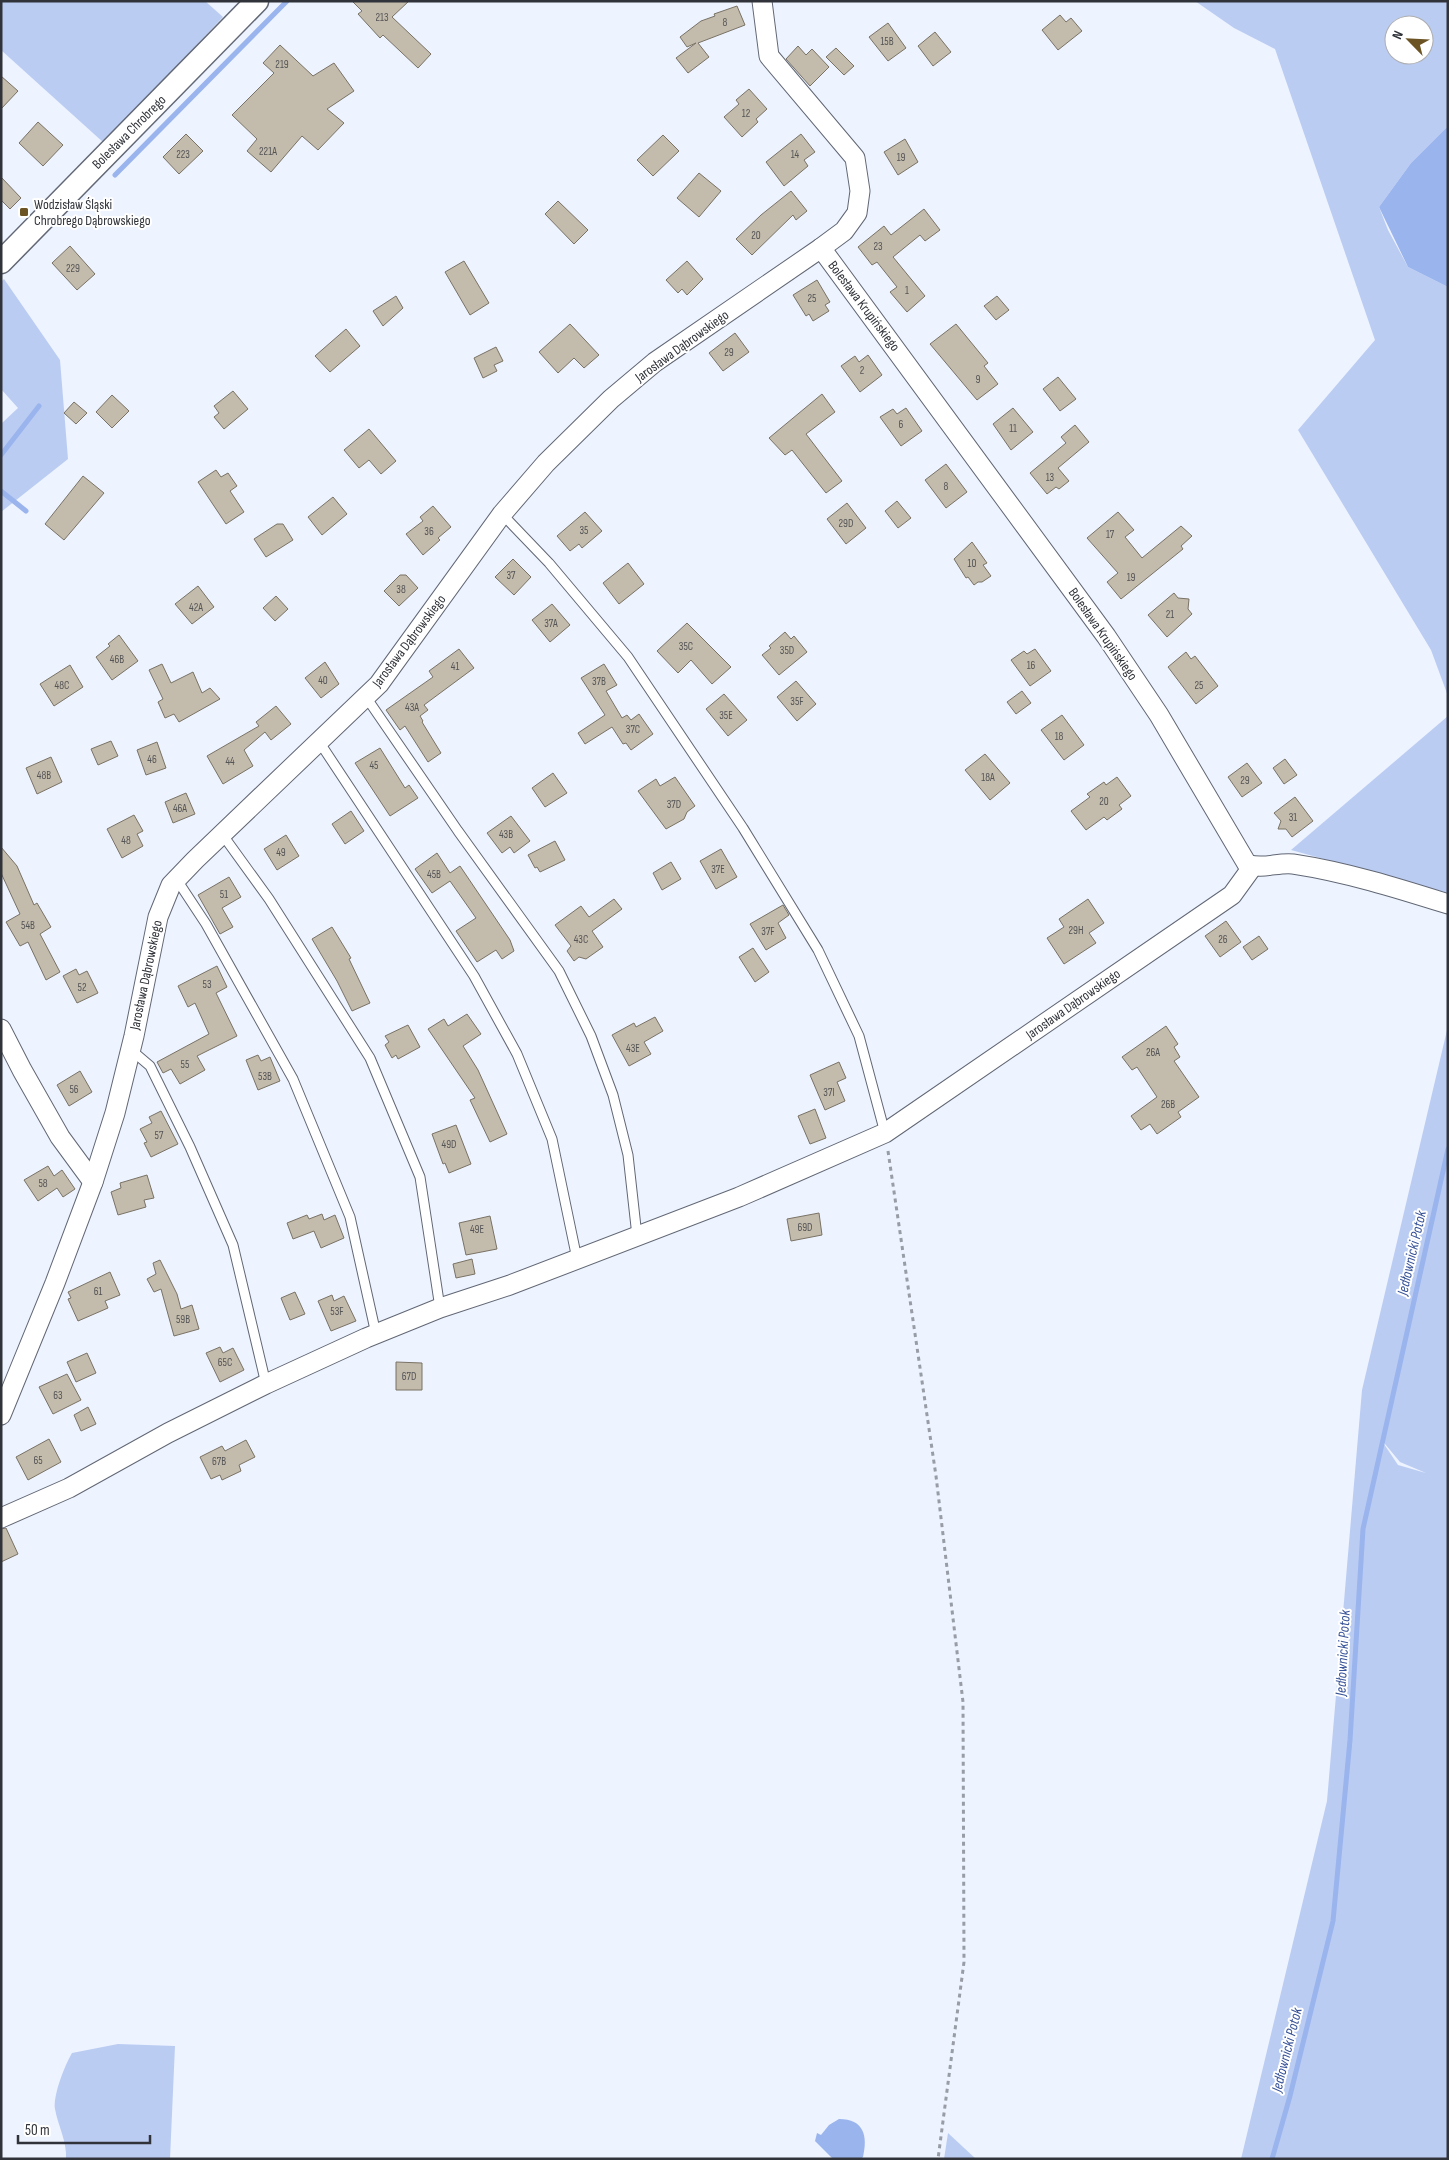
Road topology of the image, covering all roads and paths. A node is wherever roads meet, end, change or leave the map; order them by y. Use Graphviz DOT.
graph roads {
  1 [pos="257,1"];
  2 [pos="762,1"];
  3 [pos="821,248"];
  4 [pos="1,262"];
  5 [pos="502,514"];
  6 [pos="366,697"];
  7 [pos="320,743"];
  8 [pos="222,834"];
  9 [pos="1253,866"];
  10 [pos="177,880"];
  11 [pos="1448,904"];
  12 [pos="1,1029"];
  13 [pos="130,1049"];
  14 [pos="885,1134"];
  15 [pos="93,1182"];
  16 [pos="637,1236"];
  17 [pos="577,1259"];
  18 [pos="440,1308"];
  19 [pos="376,1334"];
  20 [pos="266,1384"];
  21 [pos="1,1416"];
  22 [pos="1,1518"];
  23 [pos="938,2159"];
  1 -- 4 [label="street, Bolesława Chrobrego"];
  2 -- 3 [label="street, Jarosława Dąbrowskiego"];
  3 -- 5 [label="street, Jarosława Dąbrowskiego"];
  3 -- 9 [label="street, Bolesława Krupińskiego"];
  5 -- 6 [label="street, Jarosława Dąbrowskiego"];
  5 -- 14 [label="lane"];
  6 -- 7 [label="street, Jarosława Dąbrowskiego"];
  6 -- 16 [label="lane"];
  7 -- 8 [label="street, Jarosława Dąbrowskiego"];
  7 -- 17 [label="lane"];
  8 -- 10 [label="street, Jarosława Dąbrowskiego"];
  8 -- 18 [label="lane"];
  9 -- 11 [label="street"];
  9 -- 14 [label="street, Jarosława Dąbrowskiego"];
  10 -- 13 [label="street, Jarosława Dąbrowskiego"];
  10 -- 19 [label="lane"];
  12 -- 15 [label="street"];
  13 -- 15 [label="street, Jarosława Dąbrowskiego"];
  13 -- 20 [label="lane"];
  14 -- 16 [label="street, Jarosława Dąbrowskiego"];
  14 -- 23 [label="path"];
  15 -- 21 [label="street, Jarosława Dąbrowskiego"];
  16 -- 17 [label="street, Jarosława Dąbrowskiego"];
  17 -- 18 [label="street, Jarosława Dąbrowskiego"];
  18 -- 19 [label="street, Jarosława Dąbrowskiego"];
  19 -- 20 [label="street, Jarosława Dąbrowskiego"];
  20 -- 22 [label="street, Jarosława Dąbrowskiego"];
}
